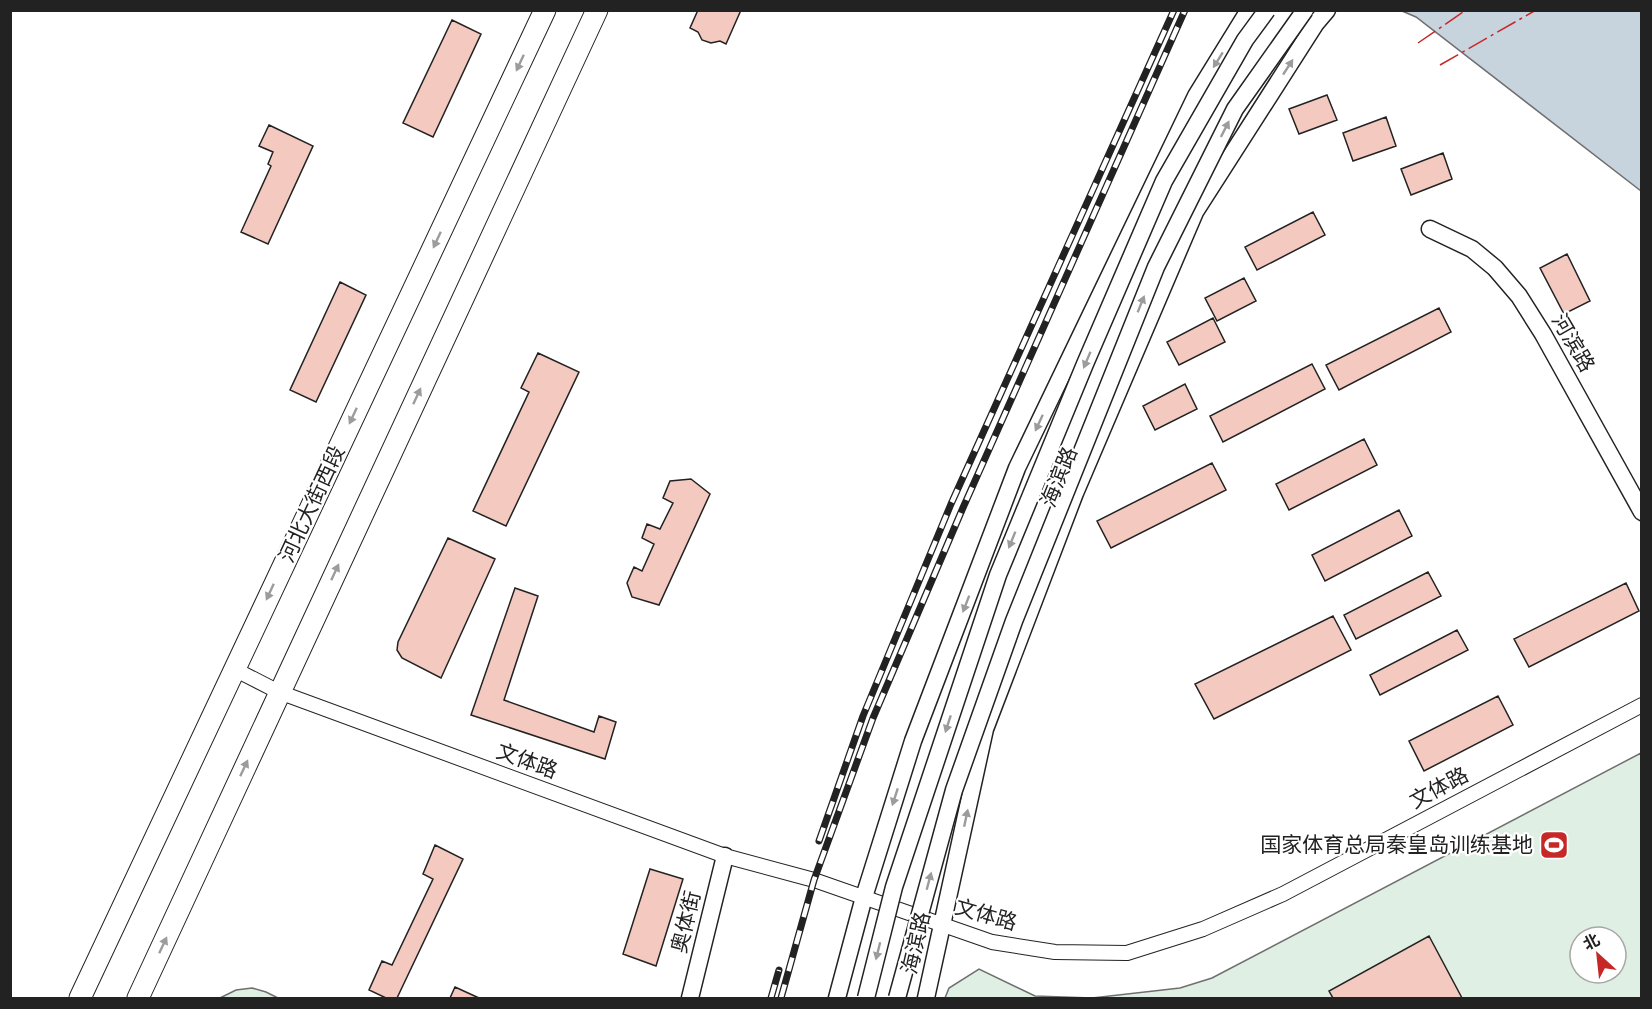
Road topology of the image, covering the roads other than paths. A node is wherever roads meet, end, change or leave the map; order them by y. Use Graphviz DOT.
graph roads {
  1 [pos="545,10"];
  2 [pos="597,10"];
  3 [pos="1249,10"];
  4 [pos="1267,10"];
  5 [pos="1305,10"];
  6 [pos="1327,10"];
  7 [pos="1430,229"];
  8 [pos="1641,512"];
  9 [pos="234,669"];
  10 [pos="279,692"];
  11 [pos="1641,705"];
  12 [pos="725,856"];
  13 [pos="864,897"];
  14 [pos="944,925"];
  15 [pos="80,999"];
  16 [pos="138,999"];
  17 [pos="690,999"];
  18 [pos="837,999"];
  19 [pos="866,999"];
  20 [pos="897,999"];
  21 [pos="926,999"];
  1 -- 9 [label="highway, 河北大街西段, one-way"];
  10 -- 2 [label="highway, one-way"];
  3 -- 13 [label="street, 海滨路, one-way"];
  4 -- 19 [label="street, 海滨路, one-way, bridge"];
  20 -- 5 [label="street, 海滨路, one-way, bridge"];
  14 -- 6 [label="street, 海滨路, one-way"];
  7 -- 8 [label="street, 河滨路"];
  9 -- 10 [label="street, 文体路"];
  9 -- 15 [label="highway, 河北大街西段"];
  10 -- 12 [label="street, 文体路"];
  16 -- 10 [label="highway, one-way"];
  11 -- 14 [label="street, 文体路"];
  12 -- 13 [label="street, 文体路"];
  12 -- 17 [label="street, 奥体街"];
  13 -- 14 [label="street, 文体路"];
  13 -- 18 [label="street, 海滨路"];
  14 -- 21 [label="street, 海滨路"];
}
